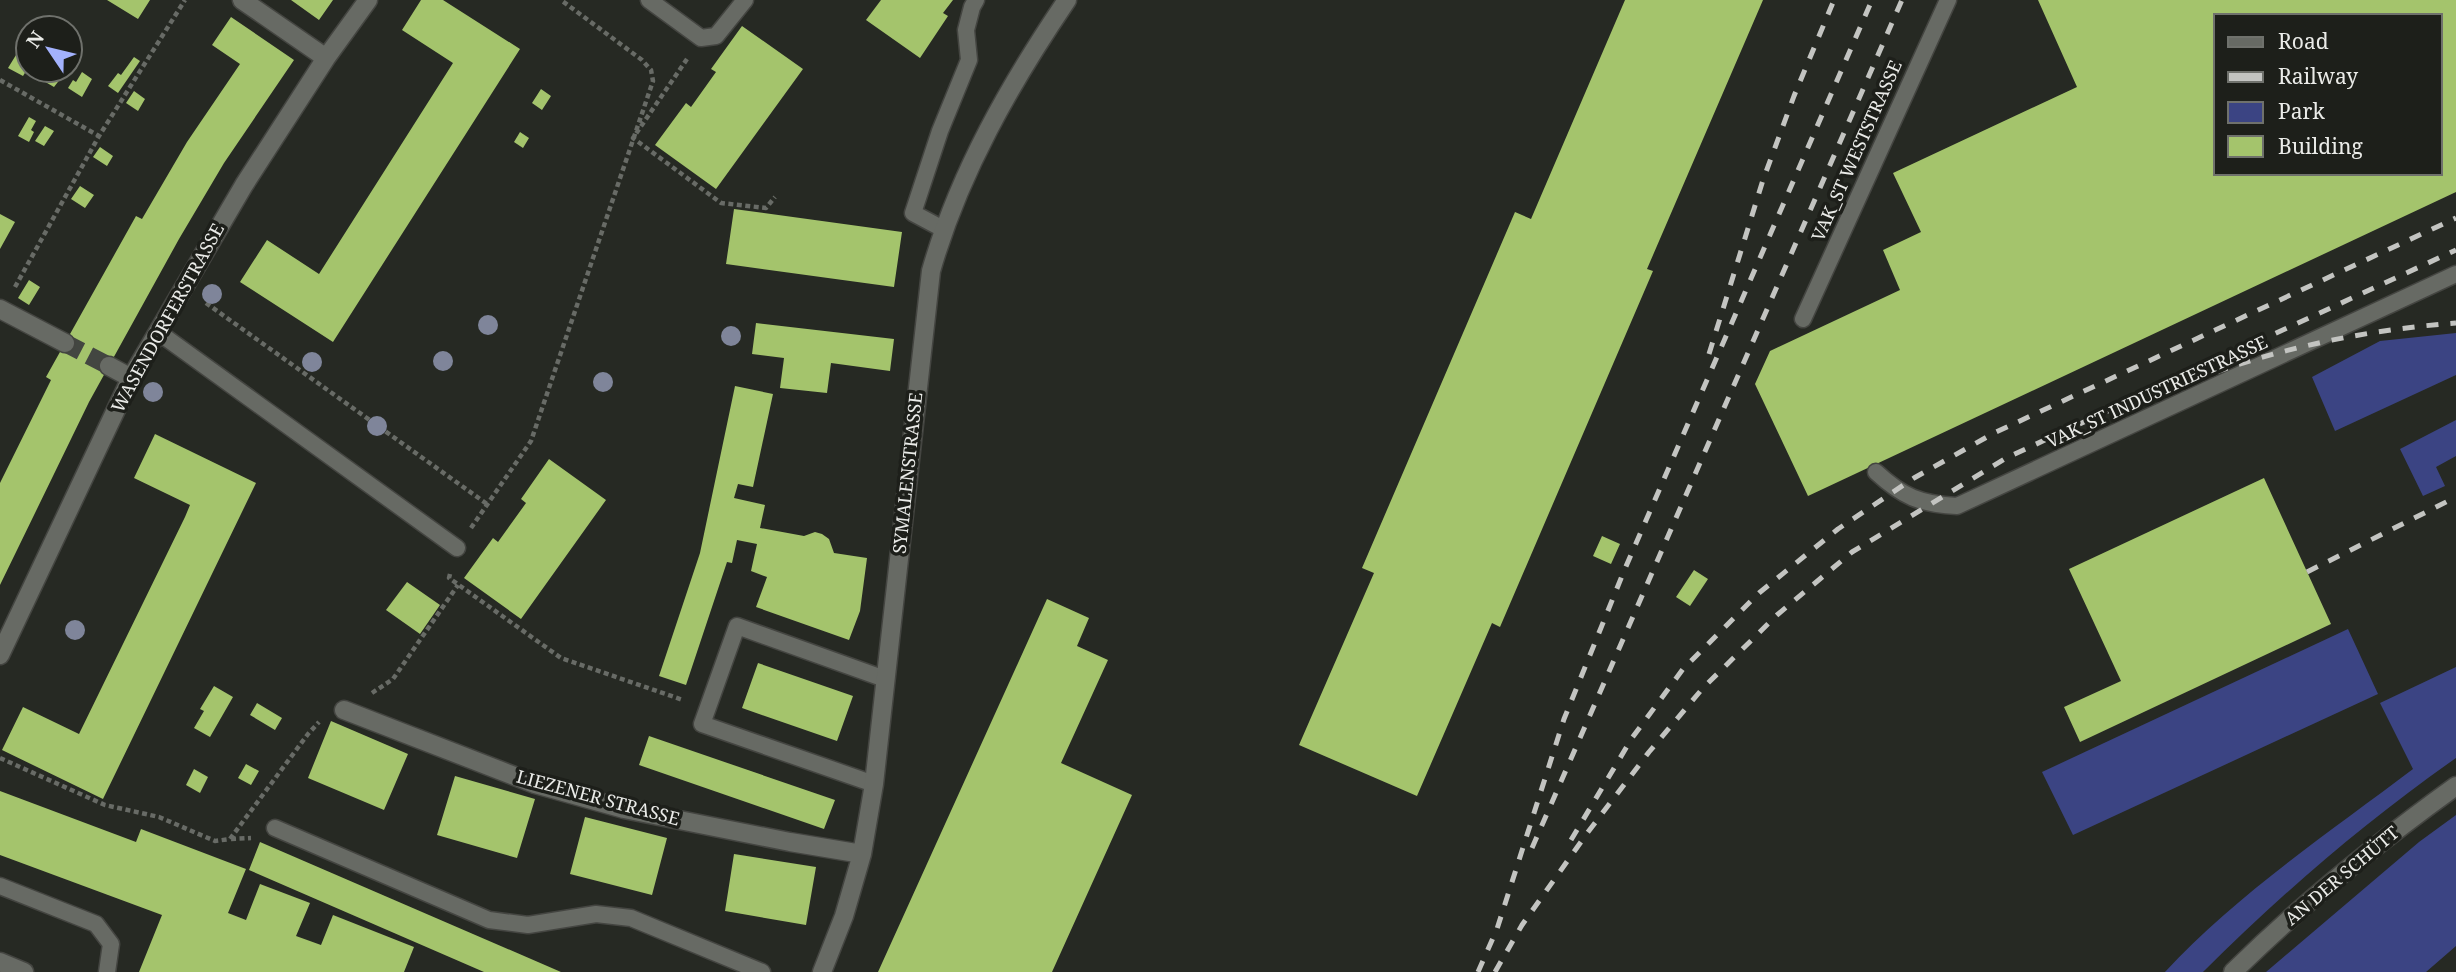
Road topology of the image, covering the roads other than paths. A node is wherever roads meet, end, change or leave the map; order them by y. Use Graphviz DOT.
graph roads {
  1 [pos="242,0"];
  2 [pos="368,0"];
  3 [pos="649,0"];
  4 [pos="745,0"];
  5 [pos="976,0"];
  6 [pos="1067,0"];
  7 [pos="1948,0"];
  8 [pos="326,58"];
  9 [pos="943,229"];
  10 [pos="2456,274"];
  11 [pos="1,309"];
  12 [pos="1802,319"];
  13 [pos="158,332"];
  14 [pos="65,343"];
  15 [pos="109,366"];
  16 [pos="131,379"];
  17 [pos="1876,472"];
  18 [pos="457,548"];
  19 [pos="0,655"];
  20 [pos="885,679"];
  21 [pos="344,710"];
  22 [pos="874,784"];
  23 [pos="2456,786"];
  24 [pos="275,828"];
  25 [pos="862,854"];
  26 [pos="0,886"];
  27 [pos="0,962"];
  28 [pos="23,972"];
  29 [pos="107,972"];
  30 [pos="762,972"];
  31 [pos="822,972"];
  32 [pos="2233,972"];
  1 -- 8 [label="street"];
  2 -- 8 [label="street, WASENDORFERSTRASSE"];
  3 -- 4 [label="lane"];
  5 -- 9 [label="lane"];
  6 -- 9 [label="street, SYMALENSTRASSE"];
  7 -- 12 [label="lane, VAK_ST WESTSTRASSE"];
  8 -- 13 [label="street, WASENDORFERSTRASSE"];
  9 -- 20 [label="street, SYMALENSTRASSE"];
  10 -- 17 [label="lane, VAK_ST INDUSTRIESTRASSE"];
  11 -- 14 [label="street"];
  13 -- 16 [label="street, WASENDORFERSTRASSE"];
  13 -- 18 [label="lane"];
  15 -- 16 [label="street"];
  16 -- 19 [label="street, WASENDORFERSTRASSE"];
  20 -- 22 [label="street, SYMALENSTRASSE"];
  20 -- 22 [label="lane"];
  21 -- 25 [label="street, LIEZENER STRASSE"];
  22 -- 25 [label="street, SYMALENSTRASSE"];
  23 -- 32 [label="street, AN DER SCHÜTT"];
  24 -- 30 [label="lane"];
  25 -- 31 [label="street, SYMALENSTRASSE"];
  26 -- 29 [label="lane"];
  27 -- 28 [label="street"];
}
